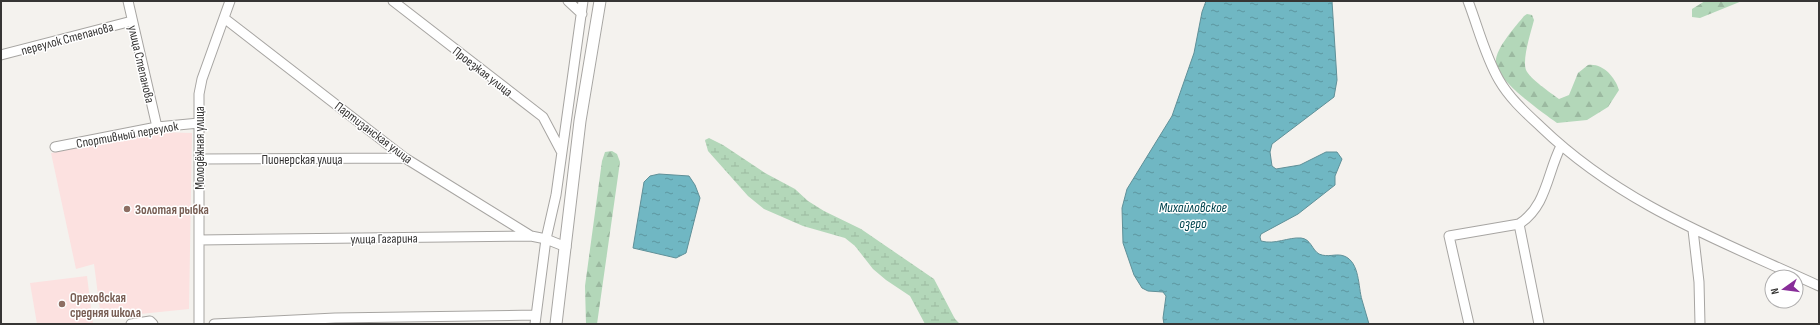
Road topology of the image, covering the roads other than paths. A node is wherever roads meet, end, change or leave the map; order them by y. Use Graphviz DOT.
graph roads {
  1 [pos="128,1"];
  2 [pos="230,1"];
  3 [pos="393,1"];
  4 [pos="568,1"];
  5 [pos="583,1"];
  6 [pos="600,1"];
  7 [pos="1468,1"];
  8 [pos="582,14"];
  9 [pos="224,18"];
  10 [pos="132,21"];
  11 [pos="1,55"];
  12 [pos="199,124"];
  13 [pos="157,127"];
  14 [pos="1561,146"];
  15 [pos="55,147"];
  16 [pos="561,151"];
  17 [pos="405,158"];
  18 [pos="200,159"];
  19 [pos="1519,224"];
  20 [pos="1693,230"];
  21 [pos="532,236"];
  22 [pos="199,240"];
  23 [pos="546,240"];
  24 [pos="566,247"];
  25 [pos="1819,286"];
  26 [pos="535,320"];
  27 [pos="131,324"];
  28 [pos="153,324"];
  29 [pos="199,324"];
  30 [pos="214,324"];
  31 [pos="556,324"];
  32 [pos="1469,324"];
  33 [pos="1539,324"];
  34 [pos="1700,324"];
  1 -- 10 [label="street, улица Степанова"];
  2 -- 9 [label="street, Молодёжная улица"];
  3 -- 16 [label="street, Проезжая улица"];
  4 -- 8 [label="street"];
  5 -- 8 [label="street"];
  6 -- 24 [label="main road"];
  7 -- 14 [label="street"];
  8 -- 16 [label="street"];
  9 -- 12 [label="street, Молодёжная улица"];
  9 -- 17 [label="street, Партизанская улица"];
  10 -- 11 [label="street, переулок Степанова"];
  10 -- 13 [label="street, улица Степанова"];
  12 -- 13 [label="street, Спортивный переулок"];
  12 -- 18 [label="street, Молодёжная улица"];
  13 -- 15 [label="street, Спортивный переулок"];
  14 -- 19 [label="street"];
  14 -- 20 [label="street"];
  16 -- 23 [label="street"];
  17 -- 18 [label="street, Пионерская улица"];
  17 -- 21 [label="street, Партизанская улица"];
  18 -- 22 [label="street, Молодёжная улица"];
  19 -- 32 [label="street"];
  19 -- 33 [label="street"];
  20 -- 25 [label="street"];
  20 -- 34 [label="street"];
  21 -- 22 [label="street, улица Гагарина"];
  21 -- 23 [label="street, улица Гагарина"];
  22 -- 29 [label="street, Молодёжная улица"];
  23 -- 24 [label="street, улица Гагарина"];
  23 -- 26 [label="street"];
  24 -- 31 [label="main road"];
  26 -- 30 [label="street"];
  27 -- 28 [label="street"];
}
